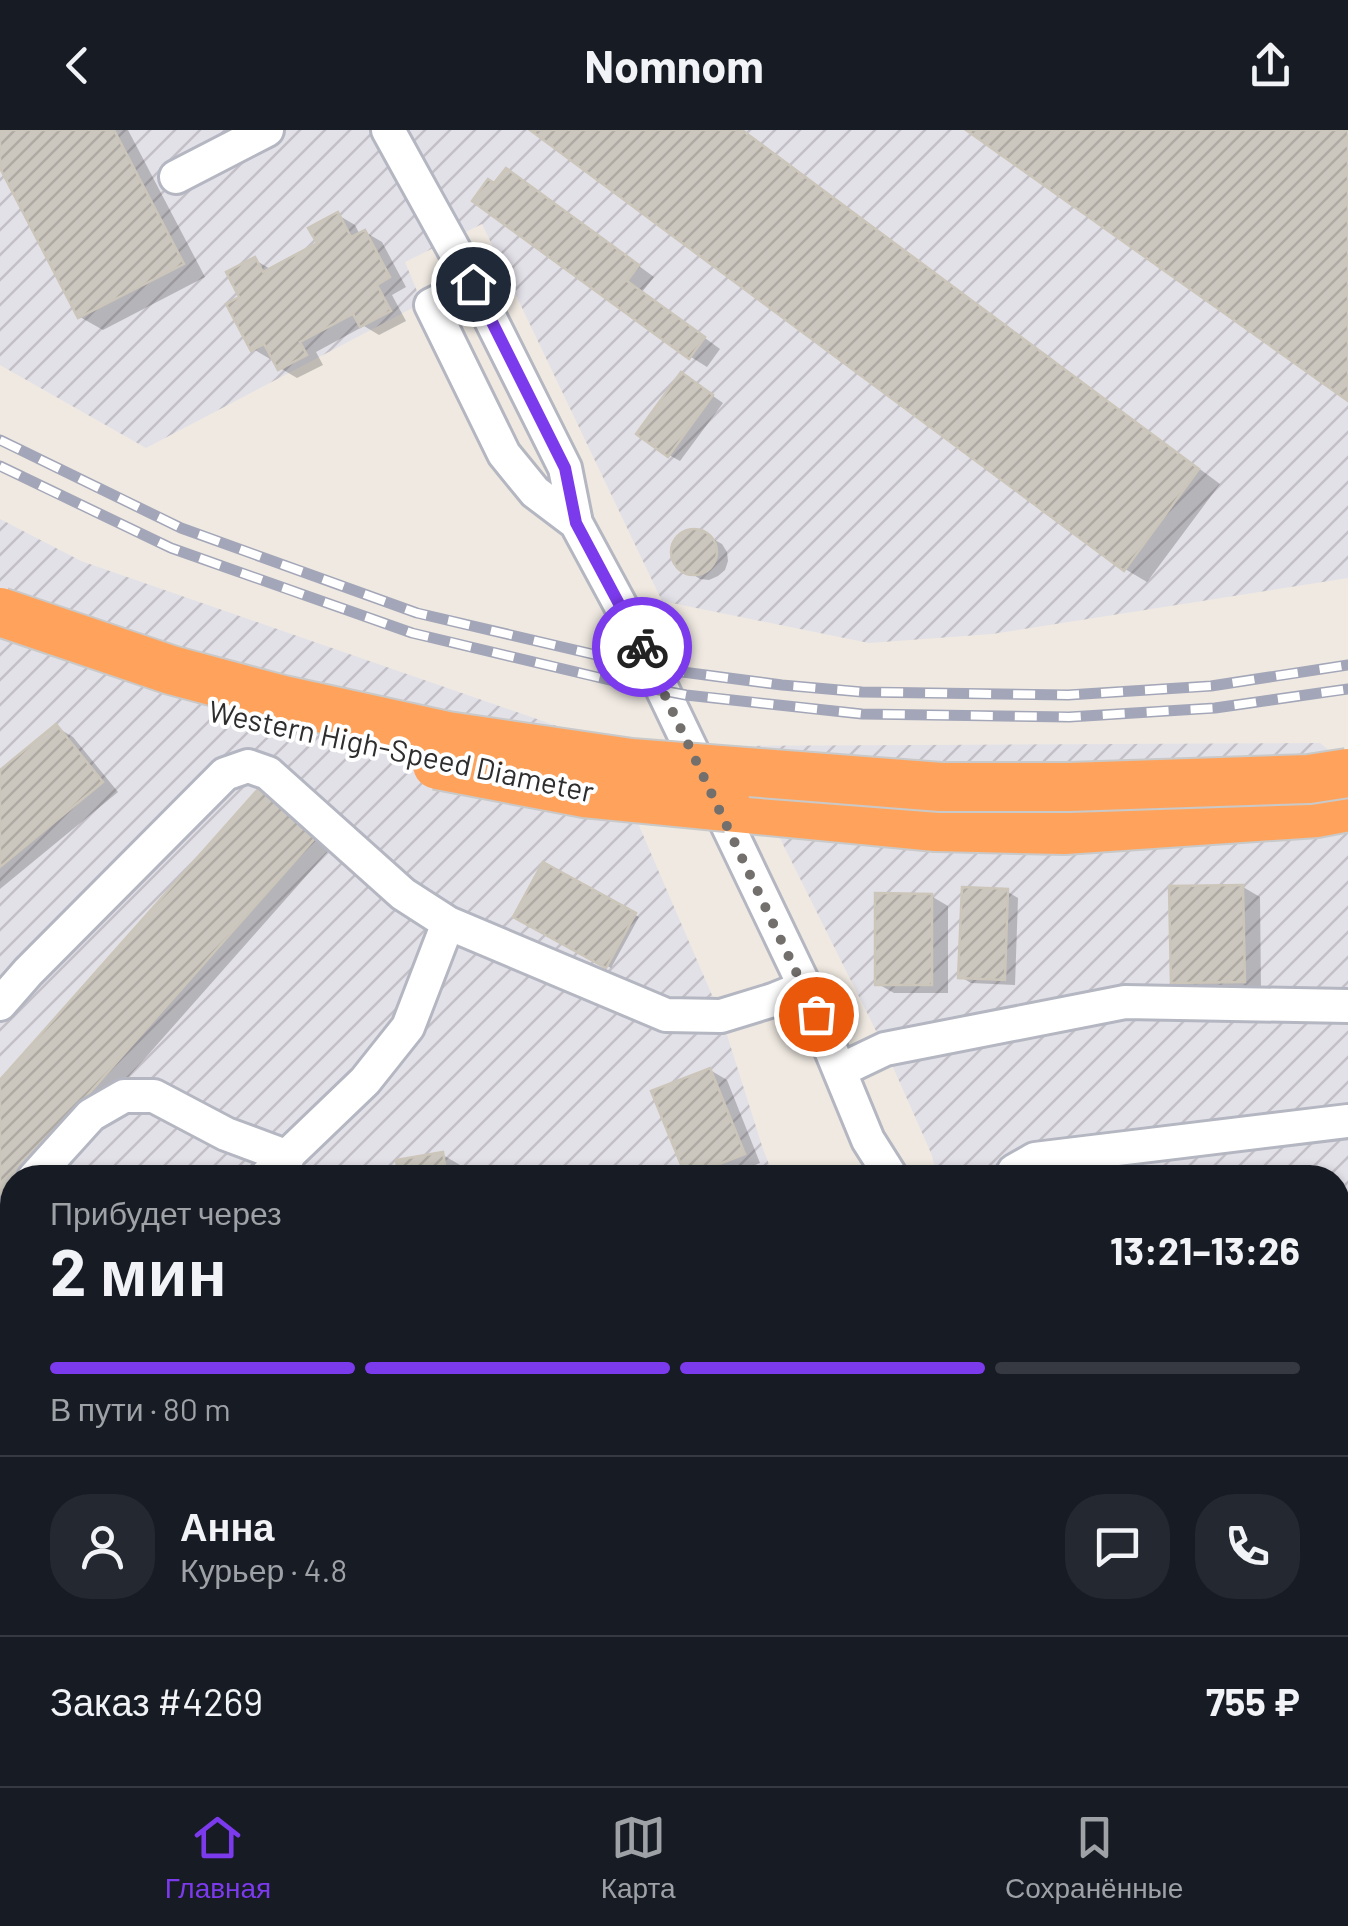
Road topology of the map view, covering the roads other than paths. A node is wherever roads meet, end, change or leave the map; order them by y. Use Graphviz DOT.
graph roads {
  1 [pos="267,130"];
  2 [pos="388,130"];
  3 [pos="176,177"];
  4 [pos="473,284"];
  5 [pos="576,523"];
  6 [pos="0,612"];
  7 [pos="0,647"];
  8 [pos="1348,773"];
  9 [pos="1348,807"];
  10 [pos="448,923"];
  11 [pos="804,987"];
  12 [pos="0,1004"];
  13 [pos="1348,1006"];
  14 [pos="840,1070"];
  15 [pos="1348,1121"];
  16 [pos="868,1140"];
  17 [pos="46,1165"];
  18 [pos="273,1165"];
  19 [pos="278,1165"];
  20 [pos="868,1165"];
  21 [pos="884,1165"];
  22 [pos="1024,1165"];
  1 -- 3 [label="street"];
  2 -- 4 [label="street"];
  4 -- 5 [label="street"];
  4 -- 5 [label="street"];
  5 -- 11 [label="street"];
  6 -- 8 [label="highway, Western High-Speed Diameter, bridge"];
  7 -- 9 [label="highway, Western High-Speed Diameter, bridge"];
  10 -- 11 [label="street"];
  10 -- 12 [label="street"];
  10 -- 19 [label="street"];
  11 -- 14 [label="street"];
  13 -- 14 [label="street"];
  14 -- 16 [label="street"];
  15 -- 22 [label="street"];
  16 -- 20 [label="street"];
  16 -- 21 [label="street"];
  17 -- 18 [label="street"];
}
